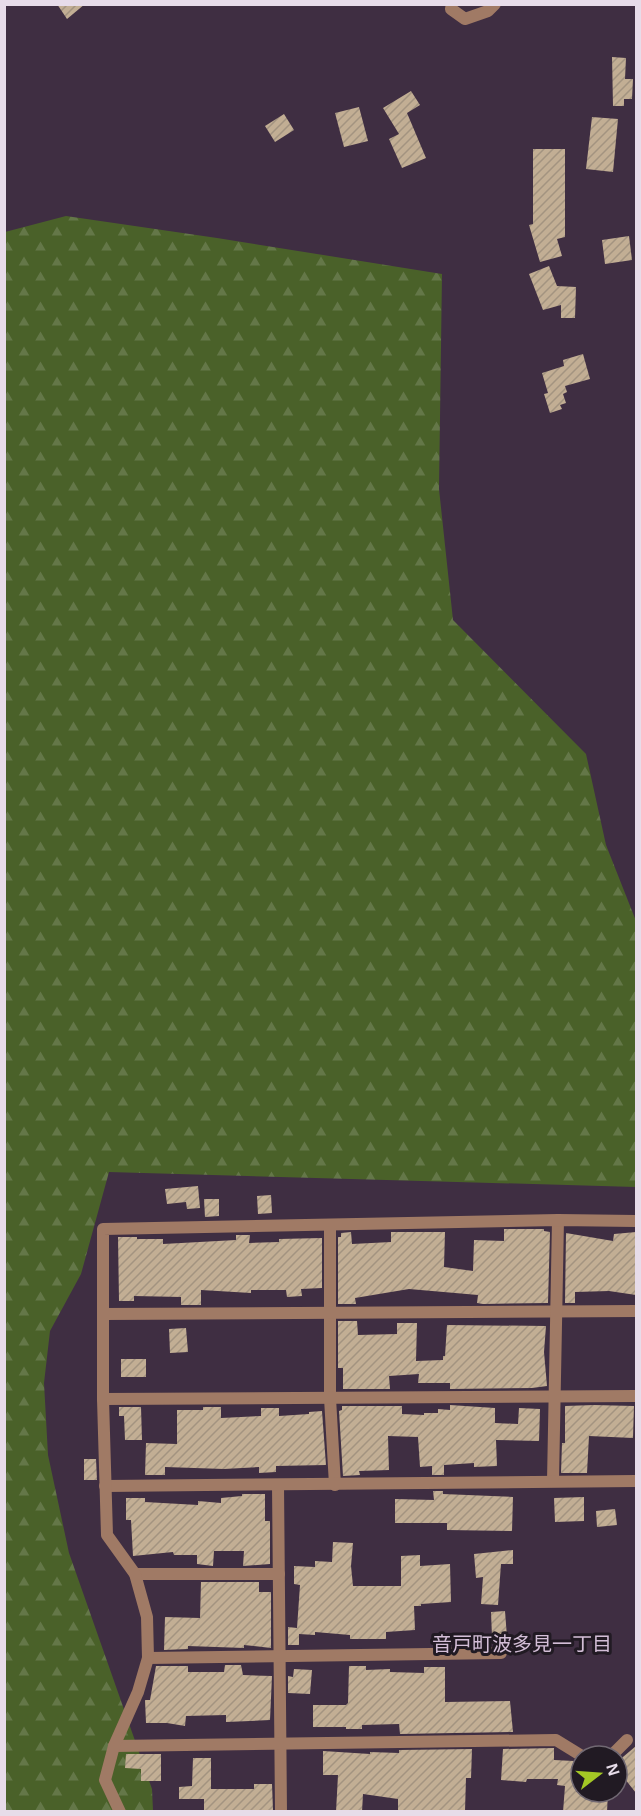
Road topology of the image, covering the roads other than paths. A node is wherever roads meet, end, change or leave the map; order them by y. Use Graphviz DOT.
graph roads {
  1 [pos="452,4"];
  2 [pos="495,4"];
  3 [pos="558,1220"];
  4 [pos="636,1221"];
  5 [pos="330,1225"];
  6 [pos="555,1311"];
  7 [pos="636,1311"];
  8 [pos="103,1314"];
  9 [pos="330,1314"];
  10 [pos="555,1396"];
  11 [pos="636,1396"];
  12 [pos="330,1398"];
  13 [pos="104,1399"];
  14 [pos="553,1481"];
  15 [pos="636,1481"];
  16 [pos="278,1485"];
  17 [pos="335,1485"];
  18 [pos="105,1486"];
  19 [pos="135,1574"];
  20 [pos="279,1574"];
  21 [pos="501,1653"];
  22 [pos="279,1657"];
  23 [pos="148,1658"];
  24 [pos="627,1740"];
  25 [pos="282,1743"];
  26 [pos="623,1744"];
  27 [pos="114,1746"];
  28 [pos="569,1748"];
  29 [pos="120,1812"];
  30 [pos="281,1812"];
  1 -- 2 [label="street"];
  3 -- 4 [label="street"];
  3 -- 5 [label="street"];
  3 -- 6 [label="street"];
  5 -- 8 [label="street"];
  5 -- 9 [label="street"];
  6 -- 7 [label="street"];
  6 -- 9 [label="street"];
  6 -- 10 [label="street"];
  8 -- 9 [label="street"];
  8 -- 13 [label="street"];
  9 -- 12 [label="street"];
  10 -- 11 [label="street"];
  10 -- 12 [label="street"];
  10 -- 14 [label="street"];
  12 -- 13 [label="street"];
  12 -- 17 [label="street"];
  13 -- 18 [label="street"];
  14 -- 15 [label="street"];
  14 -- 17 [label="street"];
  16 -- 17 [label="street"];
  16 -- 18 [label="street"];
  16 -- 20 [label="street"];
  18 -- 19 [label="street"];
  19 -- 20 [label="street"];
  19 -- 23 [label="street"];
  20 -- 22 [label="street"];
  21 -- 22 [label="street"];
  22 -- 23 [label="street"];
  22 -- 25 [label="street"];
  23 -- 27 [label="street"];
  24 -- 26 [label="street"];
  25 -- 27 [label="street"];
  25 -- 28 [label="street"];
  25 -- 30 [label="street"];
  27 -- 29 [label="street"];
}
